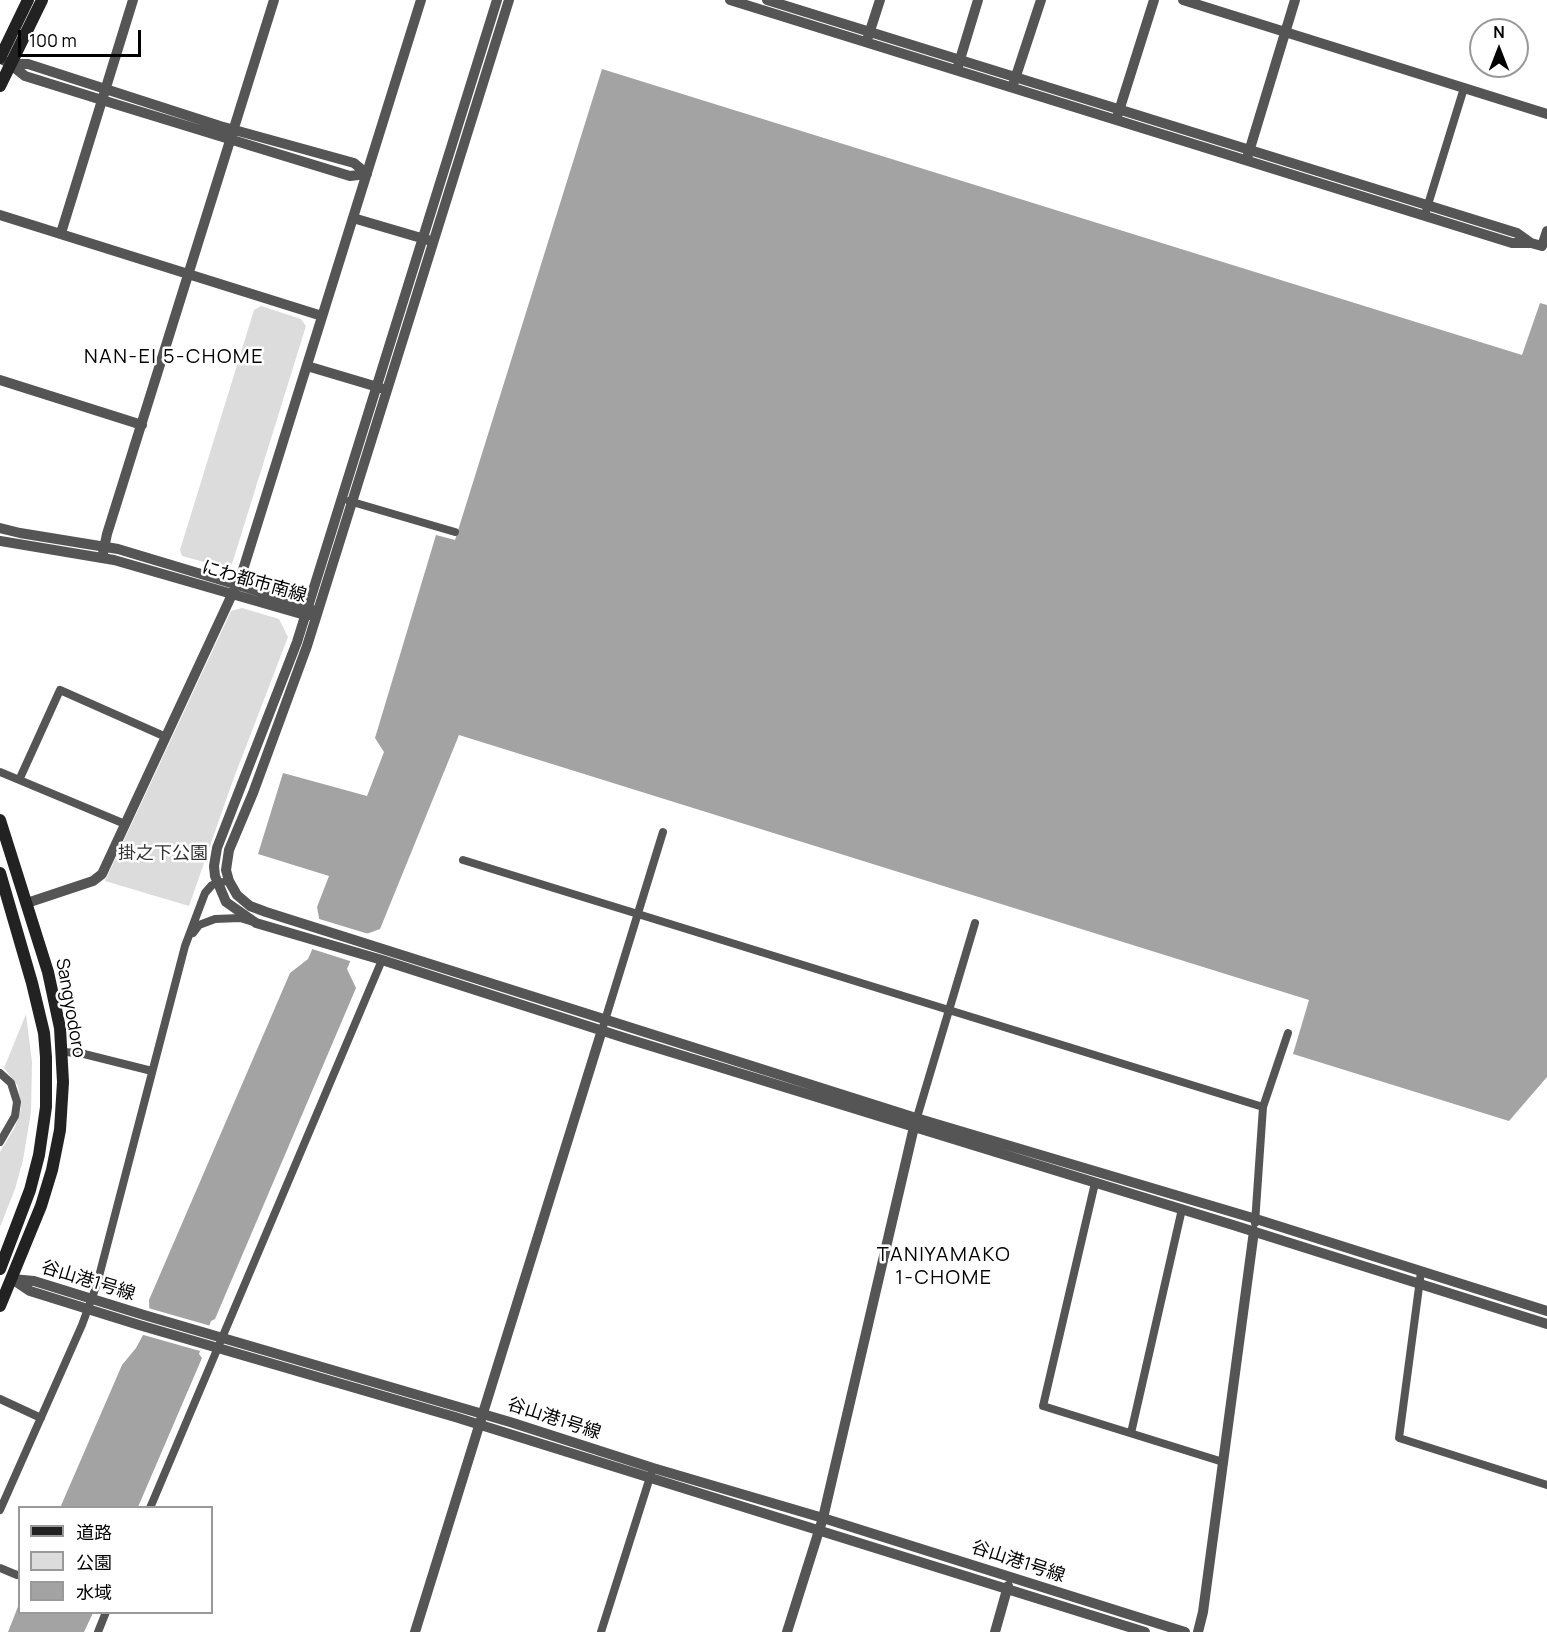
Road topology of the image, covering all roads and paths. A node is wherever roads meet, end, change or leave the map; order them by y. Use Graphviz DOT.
graph roads {
  1 [pos="28,0"];
  2 [pos="42,0"];
  3 [pos="133,0"];
  4 [pos="274,0"];
  5 [pos="420,0"];
  6 [pos="496,0"];
  7 [pos="509,0"];
  8 [pos="730,0"];
  9 [pos="767,0"];
  10 [pos="809,0"];
  11 [pos="880,0"];
  12 [pos="978,0"];
  13 [pos="1041,0"];
  14 [pos="1154,0"];
  15 [pos="1184,0"];
  16 [pos="1295,0"];
  17 [pos="755,4"];
  18 [pos="804,17"];
  19 [pos="1285,32"];
  20 [pos="868,37"];
  21 [pos="3,60"];
  22 [pos="958,65"];
  23 [pos="1014,82"];
  24 [pos="0,86"];
  25 [pos="106,88"];
  26 [pos="1464,88"];
  27 [pos="102,100"];
  28 [pos="1547,114"];
  29 [pos="1118,115"];
  30 [pos="232,135"];
  31 [pos="1248,155"];
  32 [pos="367,174"];
  33 [pos="1426,211"];
  34 [pos="0,215"];
  35 [pos="353,218"];
  36 [pos="1547,231"];
  37 [pos="61,233"];
  38 [pos="428,240"];
  39 [pos="189,274"];
  40 [pos="322,316"];
  41 [pos="307,366"];
  42 [pos="0,380"];
  43 [pos="376,387"];
  44 [pos="388,390"];
  45 [pos="142,425"];
  46 [pos="347,500"];
  47 [pos="0,528"];
  48 [pos="454,532"];
  49 [pos="0,541"];
  50 [pos="103,552"];
  51 [pos="235,589"];
  52 [pos="310,612"];
  53 [pos="166,737"];
  54 [pos="0,772"];
  55 [pos="20,778"];
  56 [pos="0,820"];
  57 [pos="125,824"];
  58 [pos="663,832"];
  59 [pos="463,860"];
  60 [pos="0,873"];
  61 [pos="223,882"];
  62 [pos="27,903"];
  63 [pos="638,913"];
  64 [pos="256,923"];
  65 [pos="975,923"];
  66 [pos="307,931"];
  67 [pos="185,946"];
  68 [pos="369,950"];
  69 [pos="382,960"];
  70 [pos="948,1009"];
  71 [pos="606,1019"];
  72 [pos="602,1030"];
  73 [pos="1288,1033"];
  74 [pos="63,1052"];
  75 [pos="152,1071"];
  76 [pos="0,1073"];
  77 [pos="1263,1107"];
  78 [pos="915,1122"];
  79 [pos="0,1142"];
  80 [pos="1095,1183"];
  81 [pos="1182,1209"];
  82 [pos="1256,1220"];
  83 [pos="1254,1231"];
  84 [pos="0,1271"];
  85 [pos="1421,1272"];
  86 [pos="12,1279"];
  87 [pos="1420,1284"];
  88 [pos="89,1303"];
  89 [pos="0,1306"];
  90 [pos="1547,1311"];
  91 [pos="1547,1324"];
  92 [pos="220,1343"];
  93 [pos="0,1400"];
  94 [pos="41,1418"];
  95 [pos="481,1420"];
  96 [pos="1131,1433"];
  97 [pos="1223,1462"];
  98 [pos="651,1473"];
  99 [pos="1547,1485"];
  100 [pos="151,1506"];
  101 [pos="0,1510"];
  102 [pos="823,1518"];
  103 [pos="819,1531"];
  104 [pos="0,1568"];
  105 [pos="17,1575"];
  106 [pos="1011,1577"];
  107 [pos="1007,1590"];
  108 [pos="105,1614"];
  109 [pos="98,1632"];
  110 [pos="415,1632"];
  111 [pos="601,1632"];
  112 [pos="787,1632"];
  113 [pos="995,1632"];
  114 [pos="1145,1632"];
  115 [pos="1185,1632"];
  116 [pos="1198,1632"];
  1 -- 21 [label="main road"];
  2 -- 21 [label="main road"];
  3 -- 25 [label="street"];
  4 -- 30 [label="street"];
  5 -- 32 [label="street"];
  6 -- 38 [label="street"];
  7 -- 38 [label="street"];
  8 -- 17 [label="street"];
  9 -- 18 [label="street"];
  10 -- 18 [label="street"];
  11 -- 20 [label="street"];
  12 -- 22 [label="street"];
  13 -- 23 [label="street"];
  14 -- 29 [label="street"];
  15 -- 19 [label="street"];
  16 -- 19 [label="street"];
  17 -- 18 [label="street"];
  18 -- 20 [label="street"];
  19 -- 26 [label="street"];
  19 -- 31 [label="street"];
  20 -- 22 [label="street"];
  21 -- 24 [label="main road"];
  21 -- 25 [label="street"];
  21 -- 27 [label="street"];
  22 -- 23 [label="street"];
  23 -- 29 [label="street"];
  25 -- 27 [label="street"];
  25 -- 30 [label="street"];
  26 -- 28 [label="street"];
  26 -- 33 [label="street"];
  27 -- 30 [label="street"];
  27 -- 37 [label="street"];
  29 -- 31 [label="street"];
  30 -- 32 [label="street"];
  30 -- 39 [label="street"];
  31 -- 33 [label="street"];
  32 -- 35 [label="street"];
  33 -- 36 [label="street"];
  34 -- 37 [label="street"];
  35 -- 38 [label="street"];
  35 -- 40 [label="street"];
  37 -- 39 [label="street"];
  38 -- 43 [label="street"];
  38 -- 44 [label="street"];
  39 -- 40 [label="street"];
  39 -- 45 [label="street"];
  40 -- 41 [label="street"];
  41 -- 43 [label="street"];
  41 -- 51 [label="street"];
  42 -- 45 [label="street"];
  43 -- 44 [label="street"];
  43 -- 46 [label="street"];
  44 -- 46 [label="street"];
  45 -- 50 [label="street"];
  46 -- 48 [label="street"];
  46 -- 52 [label="street"];
  47 -- 50 [label="street, にわ都市南線"];
  49 -- 50 [label="street, にわ都市南線"];
  50 -- 51 [label="street, にわ都市南線"];
  51 -- 52 [label="street, にわ都市南線"];
  51 -- 53 [label="street"];
  52 -- 61 [label="street"];
  53 -- 55 [label="street"];
  53 -- 57 [label="street"];
  54 -- 55 [label="street"];
  55 -- 57 [label="street"];
  56 -- 62 [label="main road, Sangyodoro"];
  57 -- 62 [label="street"];
  58 -- 63 [label="street"];
  59 -- 63 [label="street"];
  60 -- 84 [label="main road, Sangyodoro"];
  61 -- 64 [label="street"];
  61 -- 66 [label="street"];
  61 -- 67 [label="street"];
  62 -- 74 [label="main road, Sangyodoro"];
  63 -- 70 [label="street"];
  63 -- 71 [label="street"];
  64 -- 66 [label="street"];
  64 -- 67 [label="street"];
  65 -- 70 [label="street"];
  66 -- 68 [label="street"];
  67 -- 75 [label="street"];
  68 -- 69 [label="street"];
  68 -- 71 [label="street"];
  69 -- 72 [label="street"];
  69 -- 92 [label="street"];
  70 -- 77 [label="street"];
  70 -- 78 [label="street"];
  71 -- 72 [label="street"];
  71 -- 78 [label="street"];
  72 -- 78 [label="street"];
  72 -- 95 [label="street"];
  73 -- 77 [label="street"];
  74 -- 75 [label="street"];
  74 -- 86 [label="main road, Sangyodoro"];
  75 -- 88 [label="street"];
  76 -- 79 [label="street"];
  77 -- 82 [label="street"];
  78 -- 80 [label="street"];
  78 -- 82 [label="street"];
  78 -- 102 [label="street"];
  80 -- 81 [label="street"];
  80 -- 96 [label="street"];
  81 -- 83 [label="street"];
  81 -- 96 [label="street"];
  82 -- 83 [label="street"];
  82 -- 85 [label="street"];
  83 -- 87 [label="street"];
  83 -- 97 [label="street"];
  84 -- 86 [label="street"];
  85 -- 87 [label="street"];
  85 -- 90 [label="street"];
  86 -- 88 [label="street, 谷山港1号線"];
  86 -- 89 [label="main road, Sangyodoro"];
  87 -- 91 [label="street"];
  87 -- 99 [label="street"];
  88 -- 92 [label="street, 谷山港1号線"];
  88 -- 94 [label="street"];
  92 -- 95 [label="street, 谷山港1号線"];
  92 -- 100 [label="street"];
  93 -- 94 [label="street"];
  94 -- 101 [label="street"];
  95 -- 98 [label="street, 谷山港1号線"];
  95 -- 110 [label="street"];
  96 -- 97 [label="street"];
  97 -- 116 [label="street"];
  98 -- 102 [label="street, 谷山港1号線"];
  98 -- 103 [label="street, 谷山港1号線"];
  98 -- 111 [label="street"];
  102 -- 103 [label="street"];
  102 -- 106 [label="street, 谷山港1号線"];
  103 -- 107 [label="street, 谷山港1号線"];
  103 -- 112 [label="street"];
  104 -- 105 [label="street"];
  106 -- 107 [label="street"];
  106 -- 115 [label="street, 谷山港1号線"];
  107 -- 113 [label="street"];
  107 -- 114 [label="street, 谷山港1号線"];
  108 -- 109 [label="street"];
}
